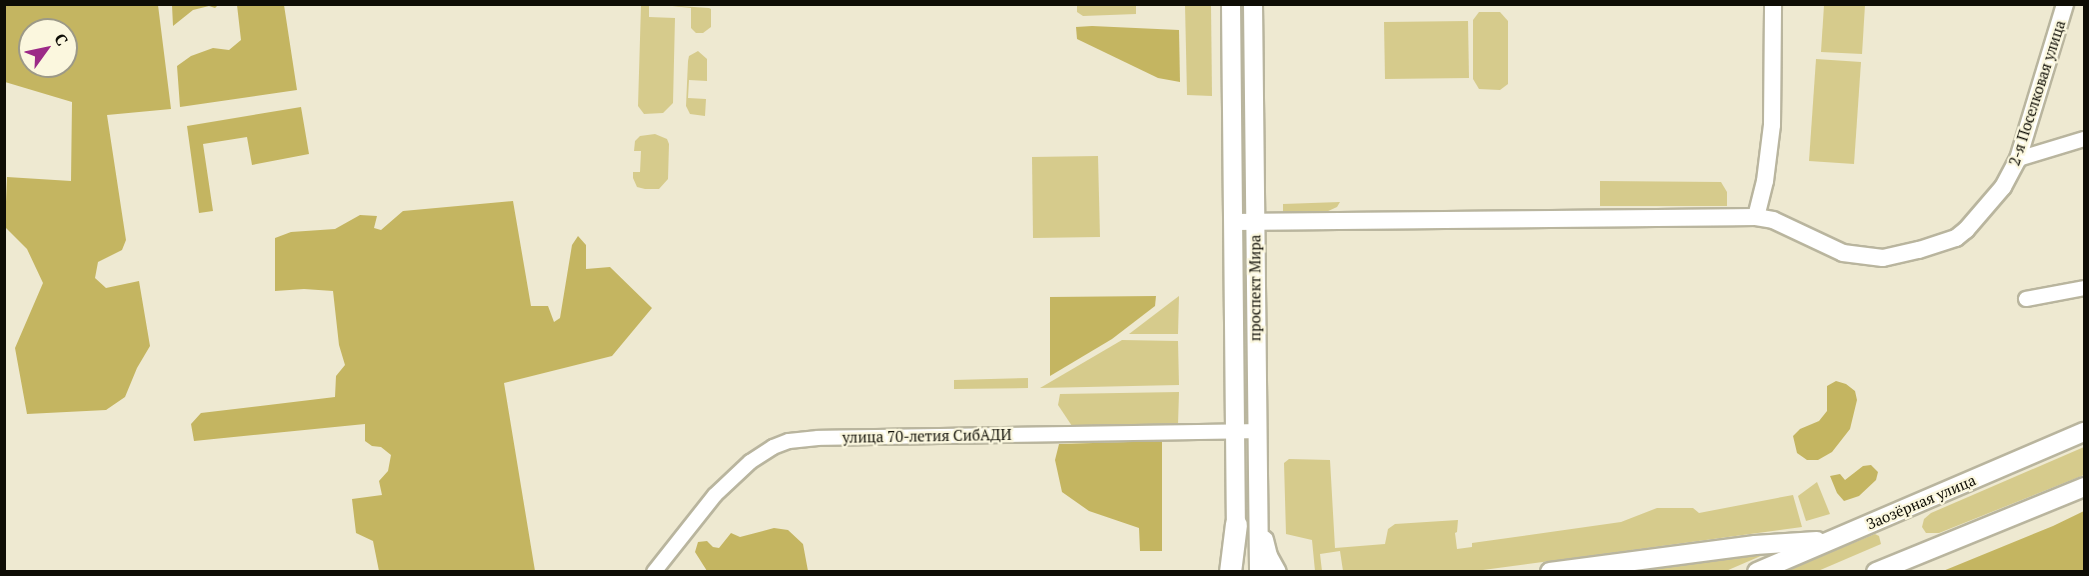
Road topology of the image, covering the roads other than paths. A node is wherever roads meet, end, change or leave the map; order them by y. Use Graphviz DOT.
graph roads {
  1 [pos="1231,4"];
  2 [pos="1253,4"];
  3 [pos="1773,4"];
  4 [pos="2065,4"];
  5 [pos="2085,139"];
  6 [pos="2018,159"];
  7 [pos="1756,217"];
  8 [pos="1233,222"];
  9 [pos="1254,222"];
  10 [pos="2085,288"];
  11 [pos="2026,299"];
  12 [pos="1234,431"];
  13 [pos="1256,431"];
  14 [pos="2085,432"];
  15 [pos="2085,487"];
  16 [pos="1259,521"];
  17 [pos="1236,524"];
  18 [pos="1833,539"];
  19 [pos="654,572"];
  20 [pos="1230,572"];
  21 [pos="1236,572"];
  22 [pos="1259,572"];
  23 [pos="1277,572"];
  24 [pos="1550,572"];
  25 [pos="1757,572"];
  26 [pos="1876,572"];
  1 -- 8 [label="main road, проспект Мира"];
  2 -- 9 [label="main road, проспект Мира"];
  3 -- 7 [label="street"];
  4 -- 6 [label="street, 2-я Поселковая улица"];
  5 -- 6 [label="street"];
  6 -- 7 [label="street, 2-я Поселковая улица"];
  7 -- 9 [label="street, 2-я Поселковая улица"];
  8 -- 9 [label="street, 2-я Поселковая улица"];
  8 -- 12 [label="main road, проспект Мира"];
  9 -- 13 [label="main road, проспект Мира"];
  10 -- 11 [label="street"];
  12 -- 13 [label="street, улица 70-летия СибАДИ"];
  12 -- 17 [label="main road, проспект Мира"];
  12 -- 19 [label="street, улица 70-летия СибАДИ"];
  13 -- 16 [label="main road, проспект Мира"];
  14 -- 18 [label="main road, Заозёрная улица"];
  15 -- 26 [label="main road"];
  16 -- 22 [label="main road, проспект Мира"];
  16 -- 23 [label="main road"];
  17 -- 20 [label="main road"];
  17 -- 21 [label="main road, проспект Мира"];
  18 -- 24 [label="main road"];
  18 -- 25 [label="main road, Заозёрная улица"];
}
